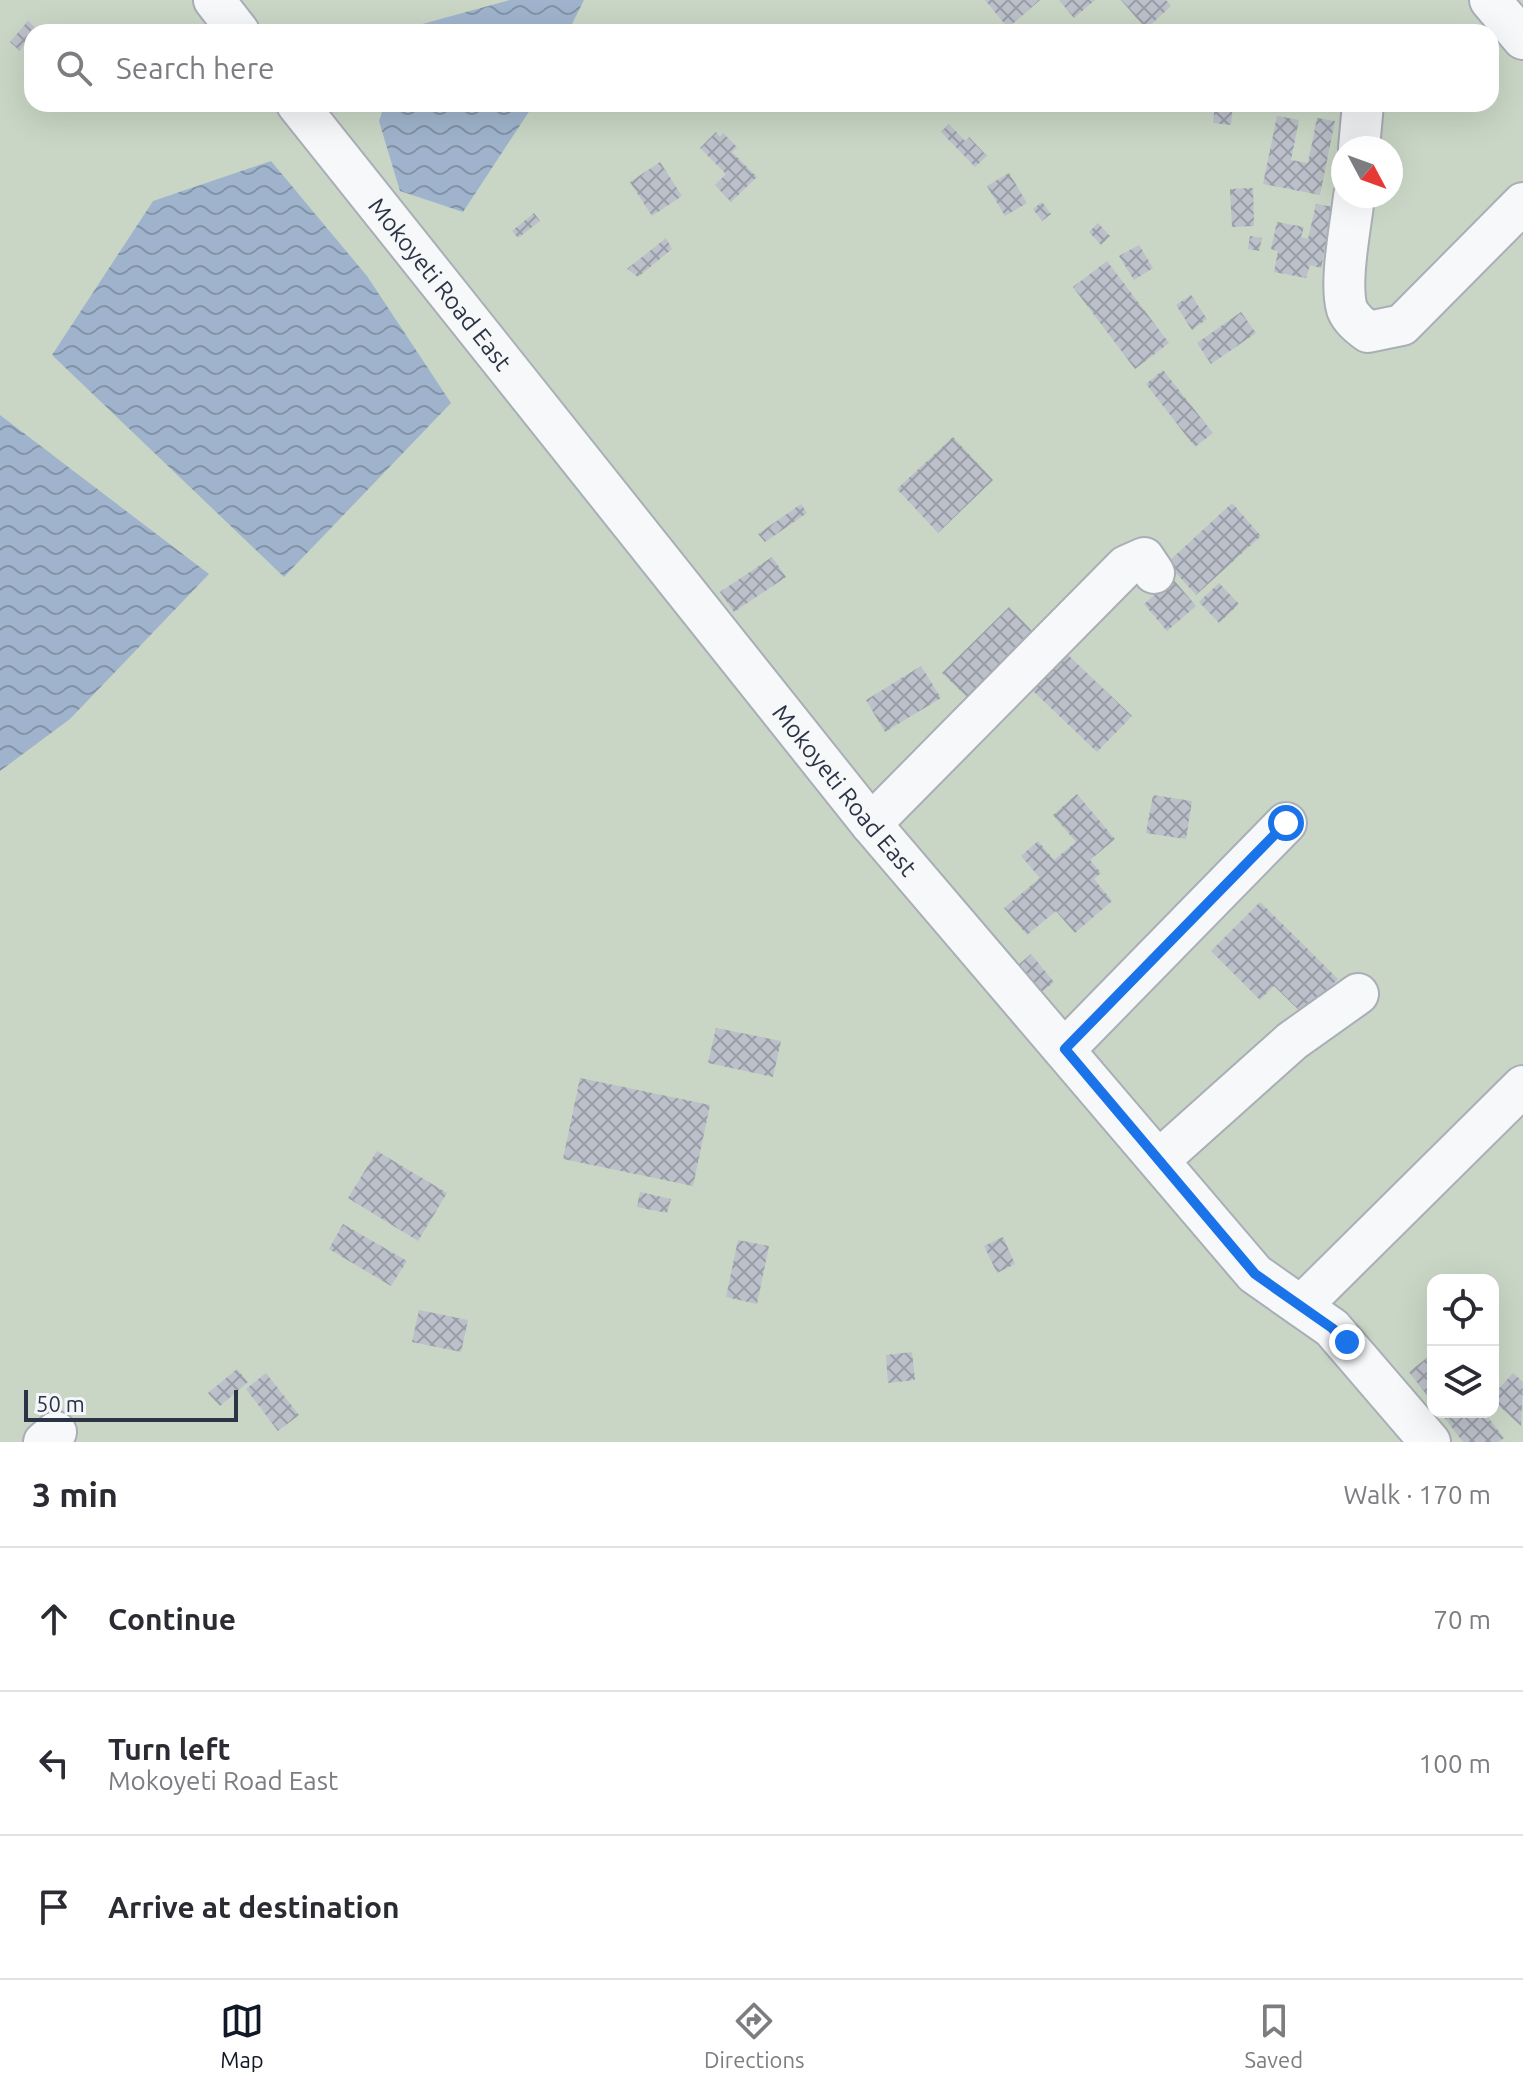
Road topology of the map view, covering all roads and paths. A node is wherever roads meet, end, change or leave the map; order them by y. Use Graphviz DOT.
graph roads {
  1 [pos="214,0"];
  2 [pos="1490,0"];
  3 [pos="233,24"];
  4 [pos="1523,39"];
  5 [pos="303,112"];
  6 [pos="1362,112"];
  7 [pos="1360,136"];
  8 [pos="1523,203"];
  9 [pos="1353,208"];
  10 [pos="1154,573"];
  11 [pos="1286,823"];
  12 [pos="871,824"];
  13 [pos="1358,994"];
  14 [pos="1065,1049"];
  15 [pos="1523,1086"];
  16 [pos="1159,1160"];
  17 [pos="1301,1306"];
  18 [pos="1430,1442"];
  1 -- 3 [label="street"];
  2 -- 4 [label="street"];
  5 -- 12 [label="street, Mokoyeti Road East"];
  6 -- 7 [label="street"];
  8 -- 9 [label="street"];
  10 -- 12 [label="street"];
  11 -- 14 [label="street"];
  12 -- 14 [label="street, Mokoyeti Road East"];
  13 -- 16 [label="street"];
  14 -- 16 [label="street, Mokoyeti Road East"];
  15 -- 17 [label="street"];
  16 -- 17 [label="street, Mokoyeti Road East"];
  17 -- 18 [label="street, Mokoyeti Road East"];
}
